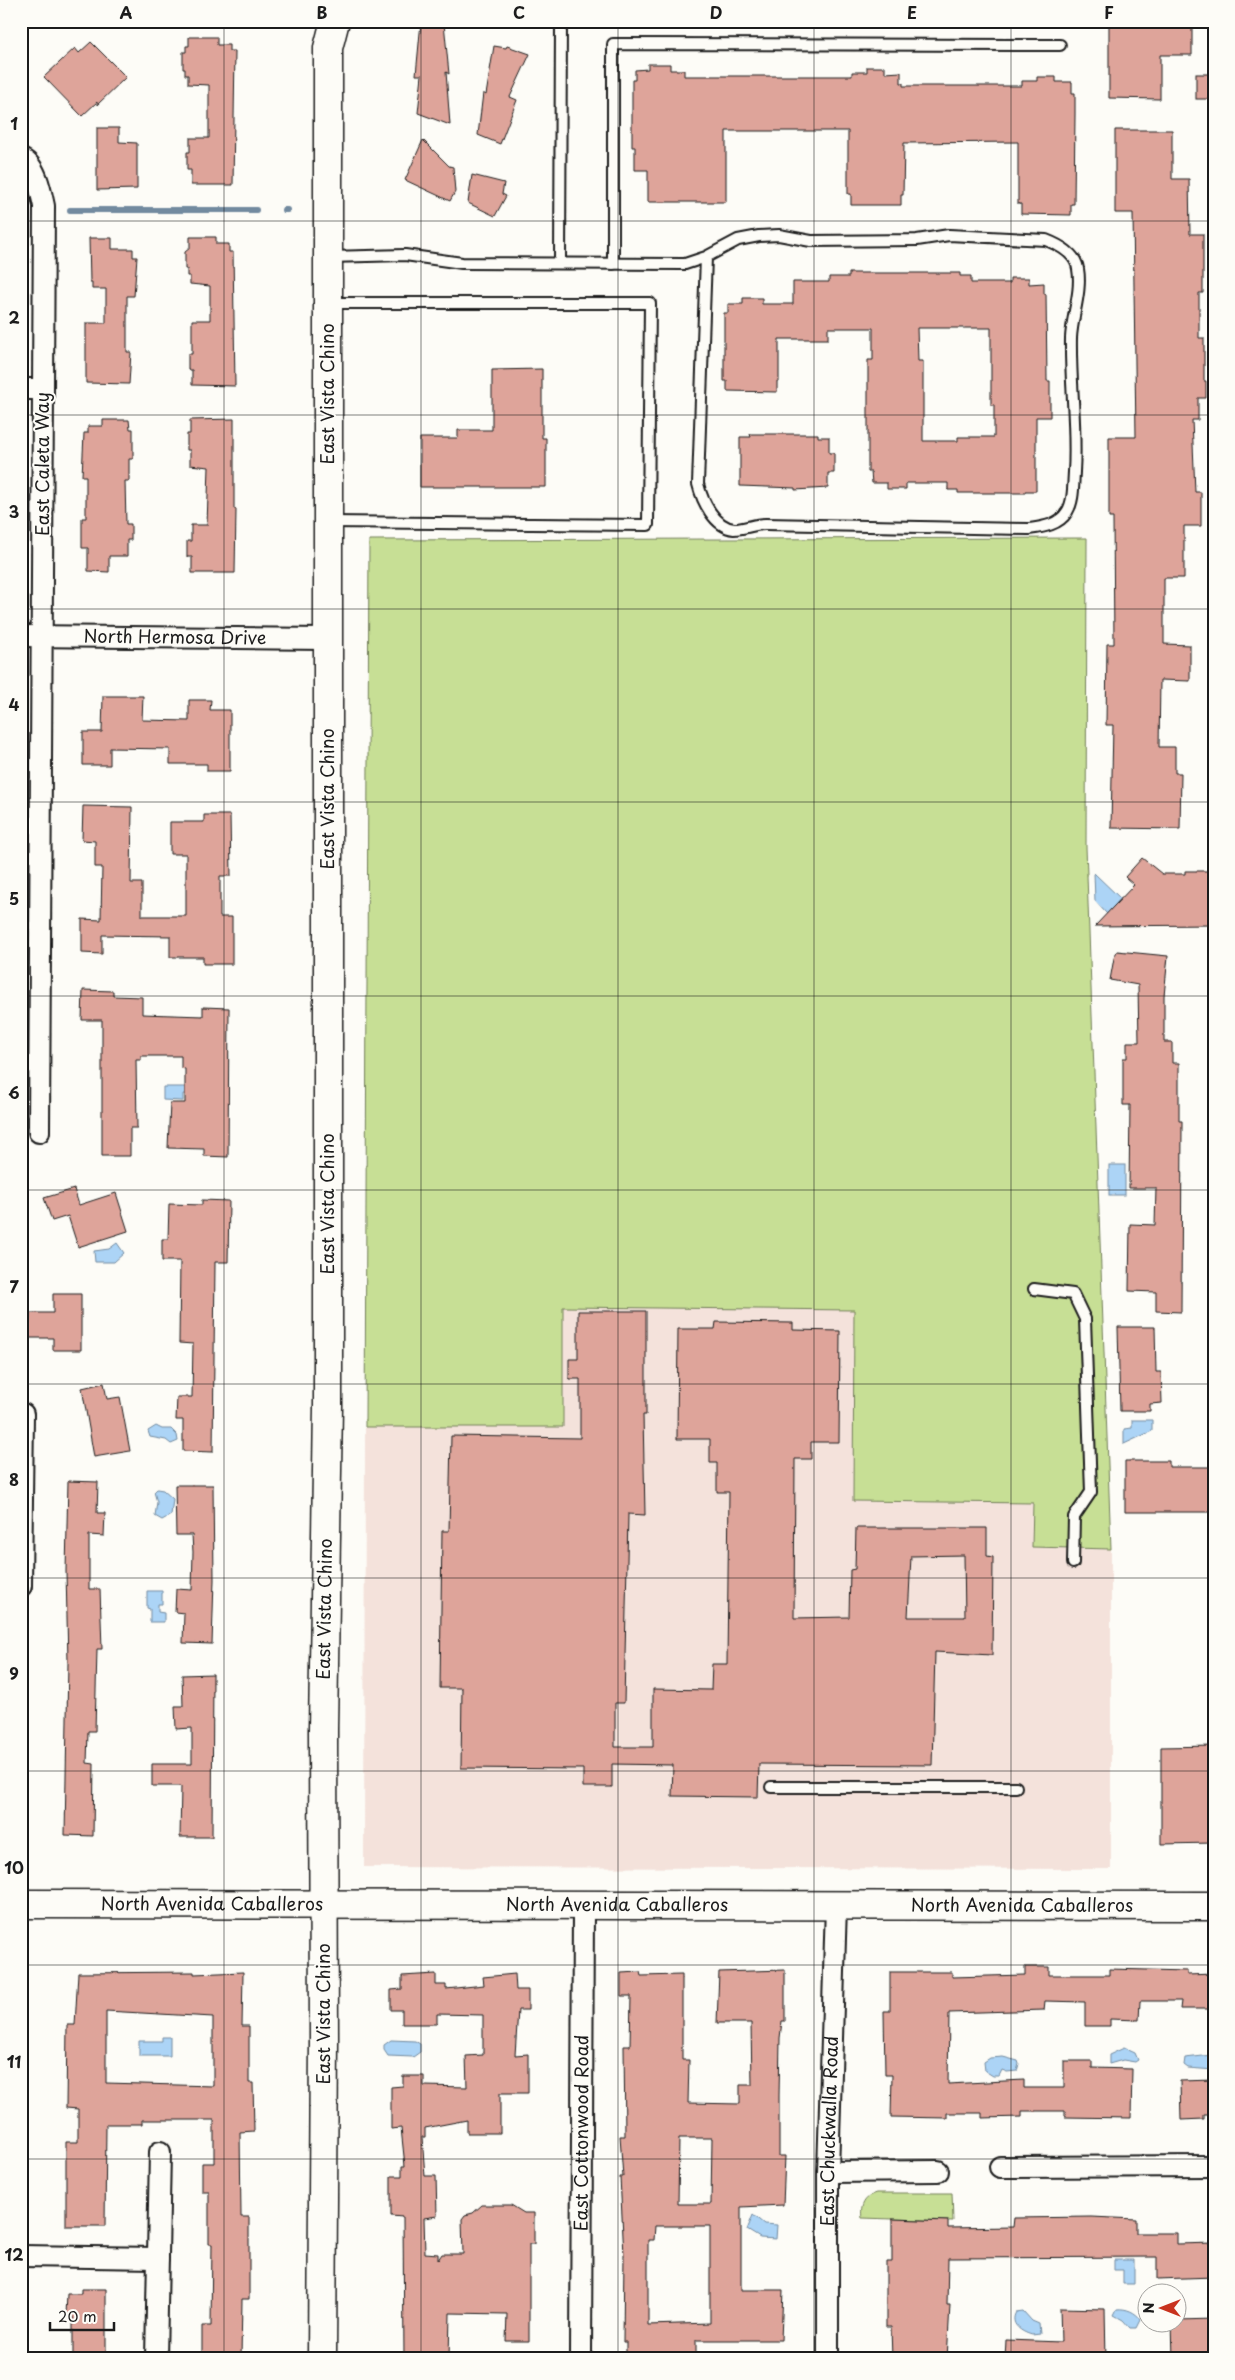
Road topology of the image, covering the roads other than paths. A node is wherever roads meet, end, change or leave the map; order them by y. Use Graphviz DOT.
graph roads {
  1 [pos="320,21"];
  2 [pos="335,21"];
  3 [pos="561,21"];
  4 [pos="1060,45"];
  5 [pos="328,48"];
  6 [pos="23,160"];
  7 [pos="328,257"];
  8 [pos="706,257"];
  9 [pos="560,264"];
  10 [pos="614,264"];
  11 [pos="328,303"];
  12 [pos="21,389"];
  13 [pos="43,389"];
  14 [pos="328,522"];
  15 [pos="21,636"];
  16 [pos="42,636"];
  17 [pos="328,639"];
  18 [pos="39,1132"];
  19 [pos="1034,1289"];
  20 [pos="23,1414"];
  21 [pos="1073,1563"];
  22 [pos="21,1586"];
  23 [pos="1016,1787"];
  24 [pos="771,1788"];
  25 [pos="21,1904"];
  26 [pos="323,1905"];
  27 [pos="836,1905"];
  28 [pos="583,1906"];
  29 [pos="1214,1906"];
  30 [pos="160,2152"];
  31 [pos="1214,2166"];
  32 [pos="1000,2167"];
  33 [pos="938,2171"];
  34 [pos="828,2172"];
  35 [pos="21,2256"];
  36 [pos="158,2258"];
  37 [pos="156,2359"];
  38 [pos="322,2359"];
  39 [pos="581,2359"];
  40 [pos="828,2359"];
  1 -- 5 [label="main road, East Vista Chino"];
  2 -- 5 [label="main road, East Vista Chino"];
  3 -- 9 [label="lane"];
  4 -- 10 [label="lane"];
  5 -- 7 [label="main road, East Vista Chino"];
  6 -- 13 [label="street, East Caleta Way"];
  7 -- 9 [label="lane"];
  7 -- 11 [label="main road, East Vista Chino"];
  8 -- 8 [label="lane"];
  8 -- 10 [label="lane"];
  9 -- 10 [label="lane"];
  11 -- 14 [label="main road, East Vista Chino"];
  11 -- 14 [label="lane"];
  12 -- 13 [label="street"];
  13 -- 16 [label="street, East Caleta Way"];
  14 -- 17 [label="main road, East Vista Chino"];
  15 -- 16 [label="street, North Hermosa Drive"];
  16 -- 17 [label="street, North Hermosa Drive"];
  16 -- 18 [label="street, East Caleta Way"];
  17 -- 26 [label="main road, East Vista Chino"];
  19 -- 21 [label="lane"];
  20 -- 22 [label="street"];
  23 -- 24 [label="lane"];
  25 -- 26 [label="main road, North Avenida Caballeros"];
  26 -- 28 [label="main road, North Avenida Caballeros"];
  26 -- 38 [label="main road, East Vista Chino"];
  27 -- 28 [label="main road, North Avenida Caballeros"];
  27 -- 29 [label="main road, North Avenida Caballeros"];
  27 -- 34 [label="street, East Chuckwalla Road"];
  28 -- 39 [label="street, East Cottonwood Road"];
  30 -- 36 [label="street"];
  31 -- 32 [label="street"];
  33 -- 34 [label="street"];
  34 -- 40 [label="street, East Chuckwalla Road"];
  35 -- 36 [label="street"];
  36 -- 37 [label="street"];
}
